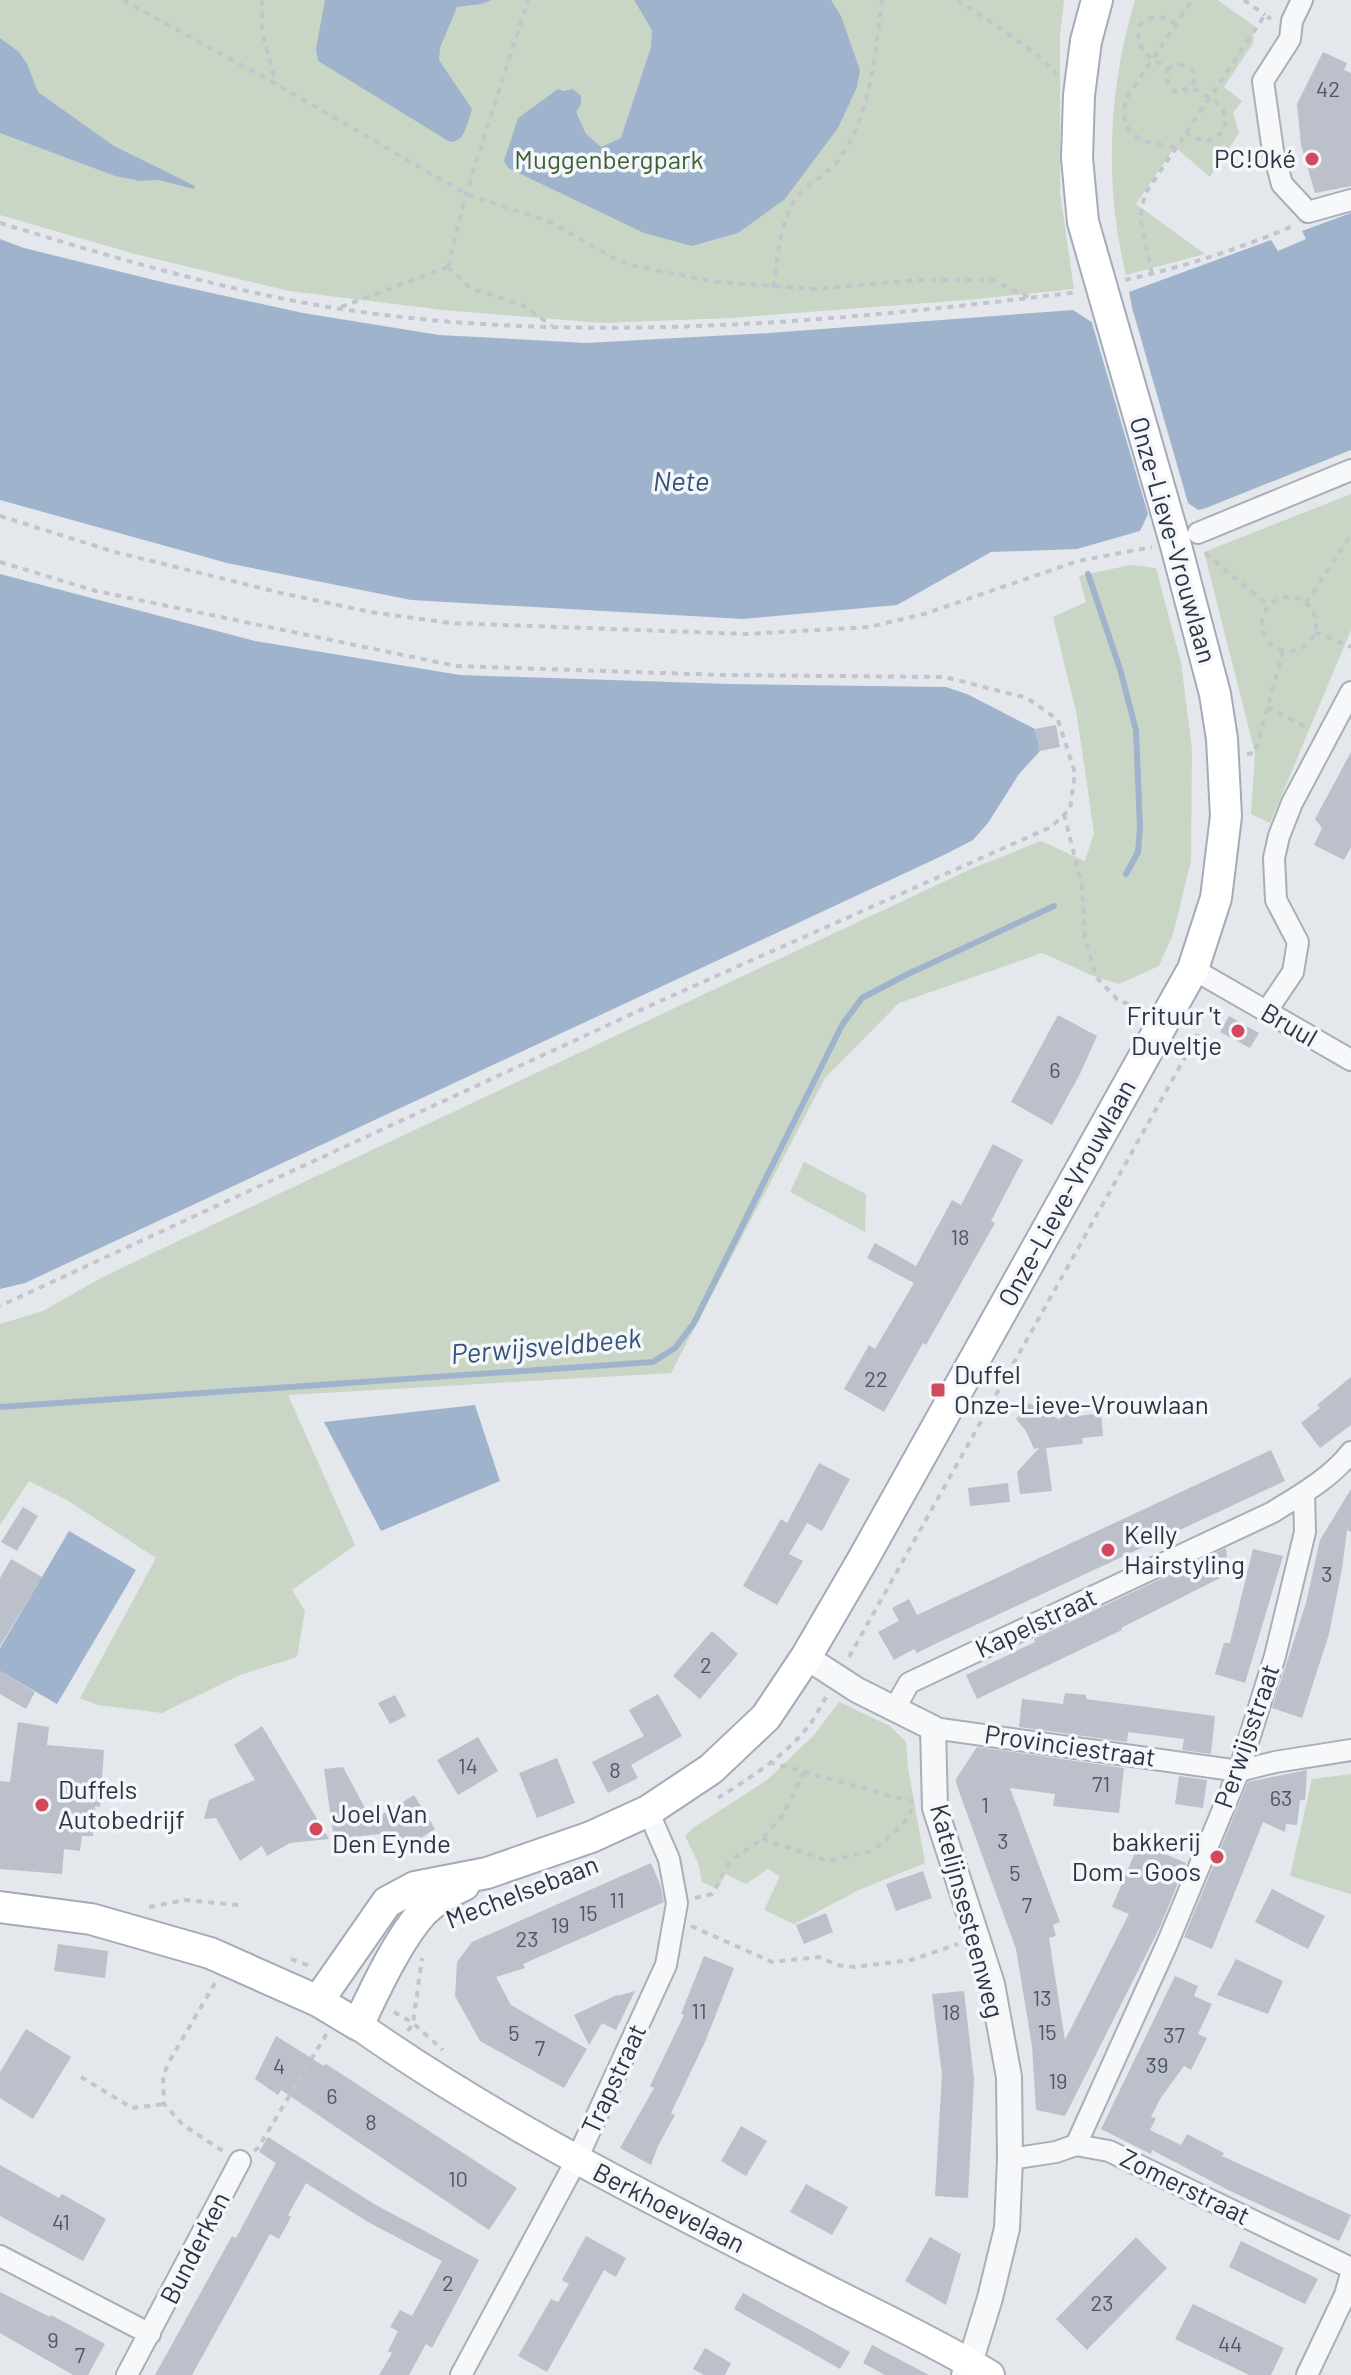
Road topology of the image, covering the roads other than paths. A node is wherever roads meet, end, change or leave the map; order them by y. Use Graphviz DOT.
graph roads {
  1 [pos="1097,0"];
  2 [pos="1302,0"];
  3 [pos="1351,200"];
  4 [pos="1351,470"];
  5 [pos="1188,537"];
  6 [pos="1351,692"];
  7 [pos="1202,974"];
  8 [pos="1266,1012"];
  9 [pos="1349,1053"];
  10 [pos="1351,1452"];
  11 [pos="1304,1493"];
  12 [pos="806,1657"];
  13 [pos="895,1708"];
  14 [pos="933,1728"];
  15 [pos="1351,1750"];
  16 [pos="1239,1771"];
  17 [pos="648,1811"];
  18 [pos="597,1849"];
  19 [pos="487,1873"];
  20 [pos="0,1907"];
  21 [pos="318,2001"];
  22 [pos="358,2025"];
  23 [pos="1076,2145"];
  24 [pos="1010,2159"];
  25 [pos="240,2161"];
  26 [pos="576,2161"];
  27 [pos="0,2256"];
  28 [pos="1351,2271"];
  29 [pos="150,2334"];
  30 [pos="975,2371"];
  31 [pos="127,2375"];
  32 [pos="461,2375"];
  33 [pos="1307,2375"];
  1 -- 5 [label="main road, Onze-Lieve-Vrouwlaan"];
  2 -- 3 [label="street"];
  4 -- 5 [label="street"];
  5 -- 7 [label="main road, Onze-Lieve-Vrouwlaan"];
  6 -- 8 [label="street"];
  7 -- 8 [label="street, Bruul"];
  7 -- 12 [label="main road, Onze-Lieve-Vrouwlaan"];
  8 -- 9 [label="street, Bruul"];
  10 -- 11 [label="street, Kapelstraat"];
  11 -- 13 [label="street, Kapelstraat"];
  11 -- 16 [label="street, Perwijsstraat"];
  12 -- 13 [label="street, Provinciestraat"];
  12 -- 17 [label="main road, Onze-Lieve-Vrouwlaan"];
  13 -- 14 [label="street, Provinciestraat"];
  14 -- 16 [label="street, Provinciestraat"];
  14 -- 24 [label="street, Katelijnsesteenweg"];
  15 -- 16 [label="street, Provinciestraat"];
  16 -- 23 [label="street, Perwijsstraat"];
  17 -- 18 [label="main road, Onze-Lieve-Vrouwlaan"];
  17 -- 26 [label="street, Trapstraat"];
  18 -- 19 [label="main road, Mechelsebaan"];
  19 -- 21 [label="main road, Mechelsebaan"];
  19 -- 22 [label="main road, Mechelsebaan"];
  20 -- 21 [label="main road"];
  21 -- 22 [label="main road"];
  22 -- 26 [label="main road, Berkhoevelaan"];
  23 -- 24 [label="street, Zomerstraat"];
  23 -- 28 [label="street, Zomerstraat"];
  24 -- 30 [label="street, Katelijnsesteenweg"];
  25 -- 29 [label="street, Bunderken"];
  26 -- 30 [label="main road, Berkhoevelaan"];
  26 -- 32 [label="street, Trapstraat"];
  27 -- 29 [label="street, Bunderken"];
  28 -- 33 [label="street"];
  29 -- 31 [label="street, Bunderken"];
}
